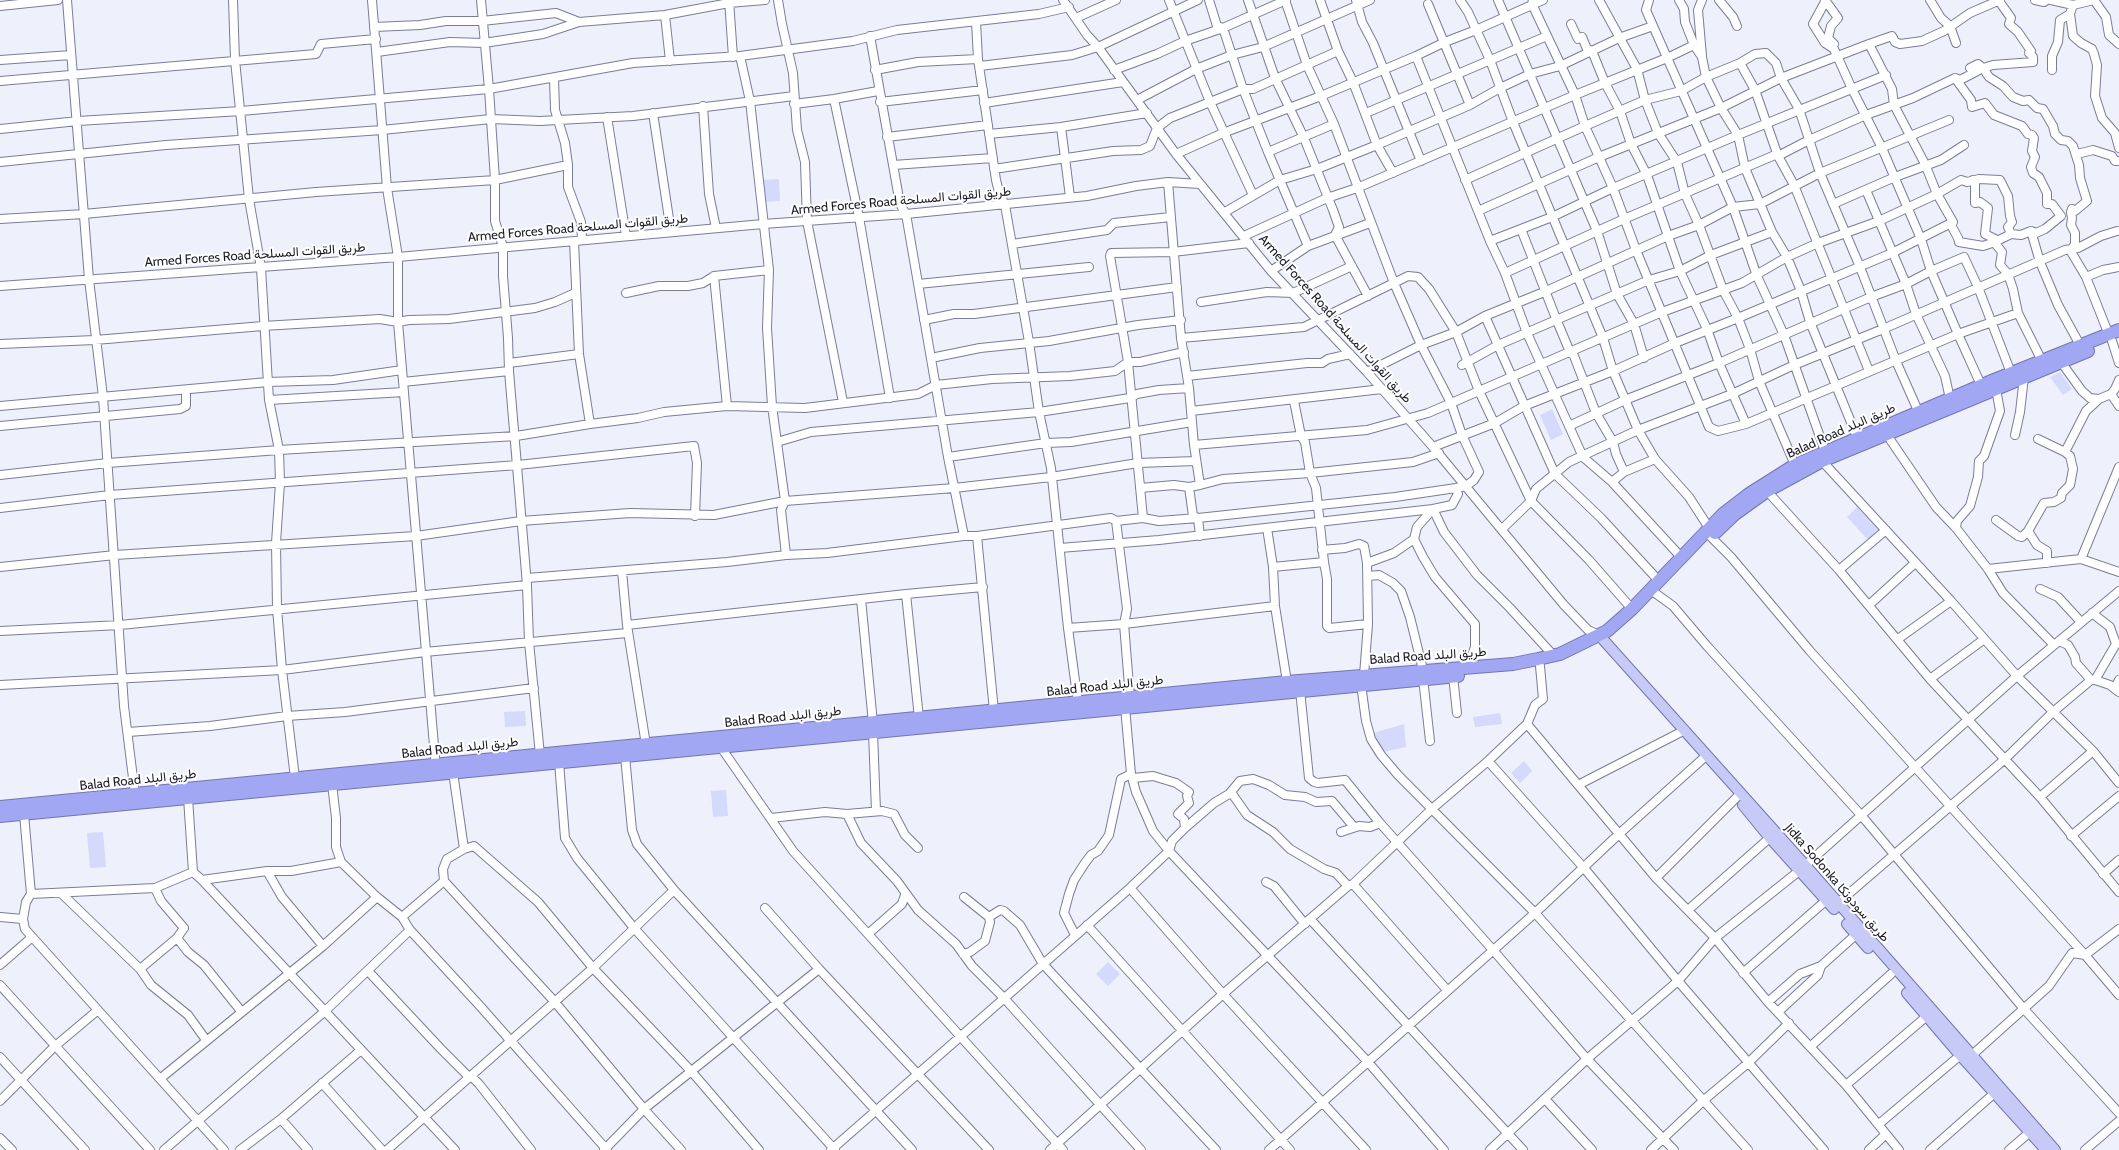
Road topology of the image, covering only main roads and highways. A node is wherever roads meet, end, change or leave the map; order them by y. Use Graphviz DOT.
graph roads {
  1 [pos="2115,336"];
  2 [pos="1823,456"];
  3 [pos="1710,533"];
  4 [pos="1597,637"];
  5 [pos="1423,674"];
  6 [pos="1363,680"];
  7 [pos="1128,702"];
  8 [pos="873,727"];
  9 [pos="436,769"];
  10 [pos="0,807"];
  11 [pos="0,816"];
  12 [pos="1859,933"];
  13 [pos="1966,1054"];
  14 [pos="1997,1090"];
  15 [pos="2046,1150"];
  16 [pos="2055,1150"];
  1 -- 2 [label="highway, Balad Road طريق البلد"];
  1 -- 2 [label="highway, Balad Road طريق البلد"];
  2 -- 3 [label="highway, Balad Road طريق البلد"];
  2 -- 3 [label="highway, Balad Road طريق البلد"];
  3 -- 4 [label="highway, Balad Road طريق البلد"];
  3 -- 4 [label="highway, Balad Road طريق البلد"];
  4 -- 5 [label="highway, Balad Road طريق البلد"];
  4 -- 5 [label="highway, Balad Road طريق البلد"];
  4 -- 12 [label="main road, Jidka Sodonka طريق سودونكا"];
  5 -- 6 [label="highway, Balad Road طريق البلد"];
  6 -- 7 [label="highway, Balad Road طريق البلد"];
  6 -- 7 [label="highway, Balad Road طريق البلد"];
  7 -- 8 [label="highway, Balad Road طريق البلد"];
  7 -- 8 [label="highway, Balad Road طريق البلد"];
  8 -- 9 [label="highway, Balad Road طريق البلد"];
  8 -- 9 [label="highway, Balad Road طريق البلد"];
  9 -- 10 [label="highway, Balad Road طريق البلد"];
  9 -- 11 [label="highway, Balad Road طريق البلد"];
  12 -- 13 [label="main road, Jidka Sodonka طريق سودونكا"];
  12 -- 13 [label="main road, Jidka Sodonka طريق سودونكا"];
  13 -- 14 [label="main road, Jidka Sodonka طريق سودونكا"];
  14 -- 15 [label="main road, Jidka Sodonka طريق سودونكا"];
  14 -- 16 [label="main road, Jidka Sodonka طريق سودونكا"];
}
